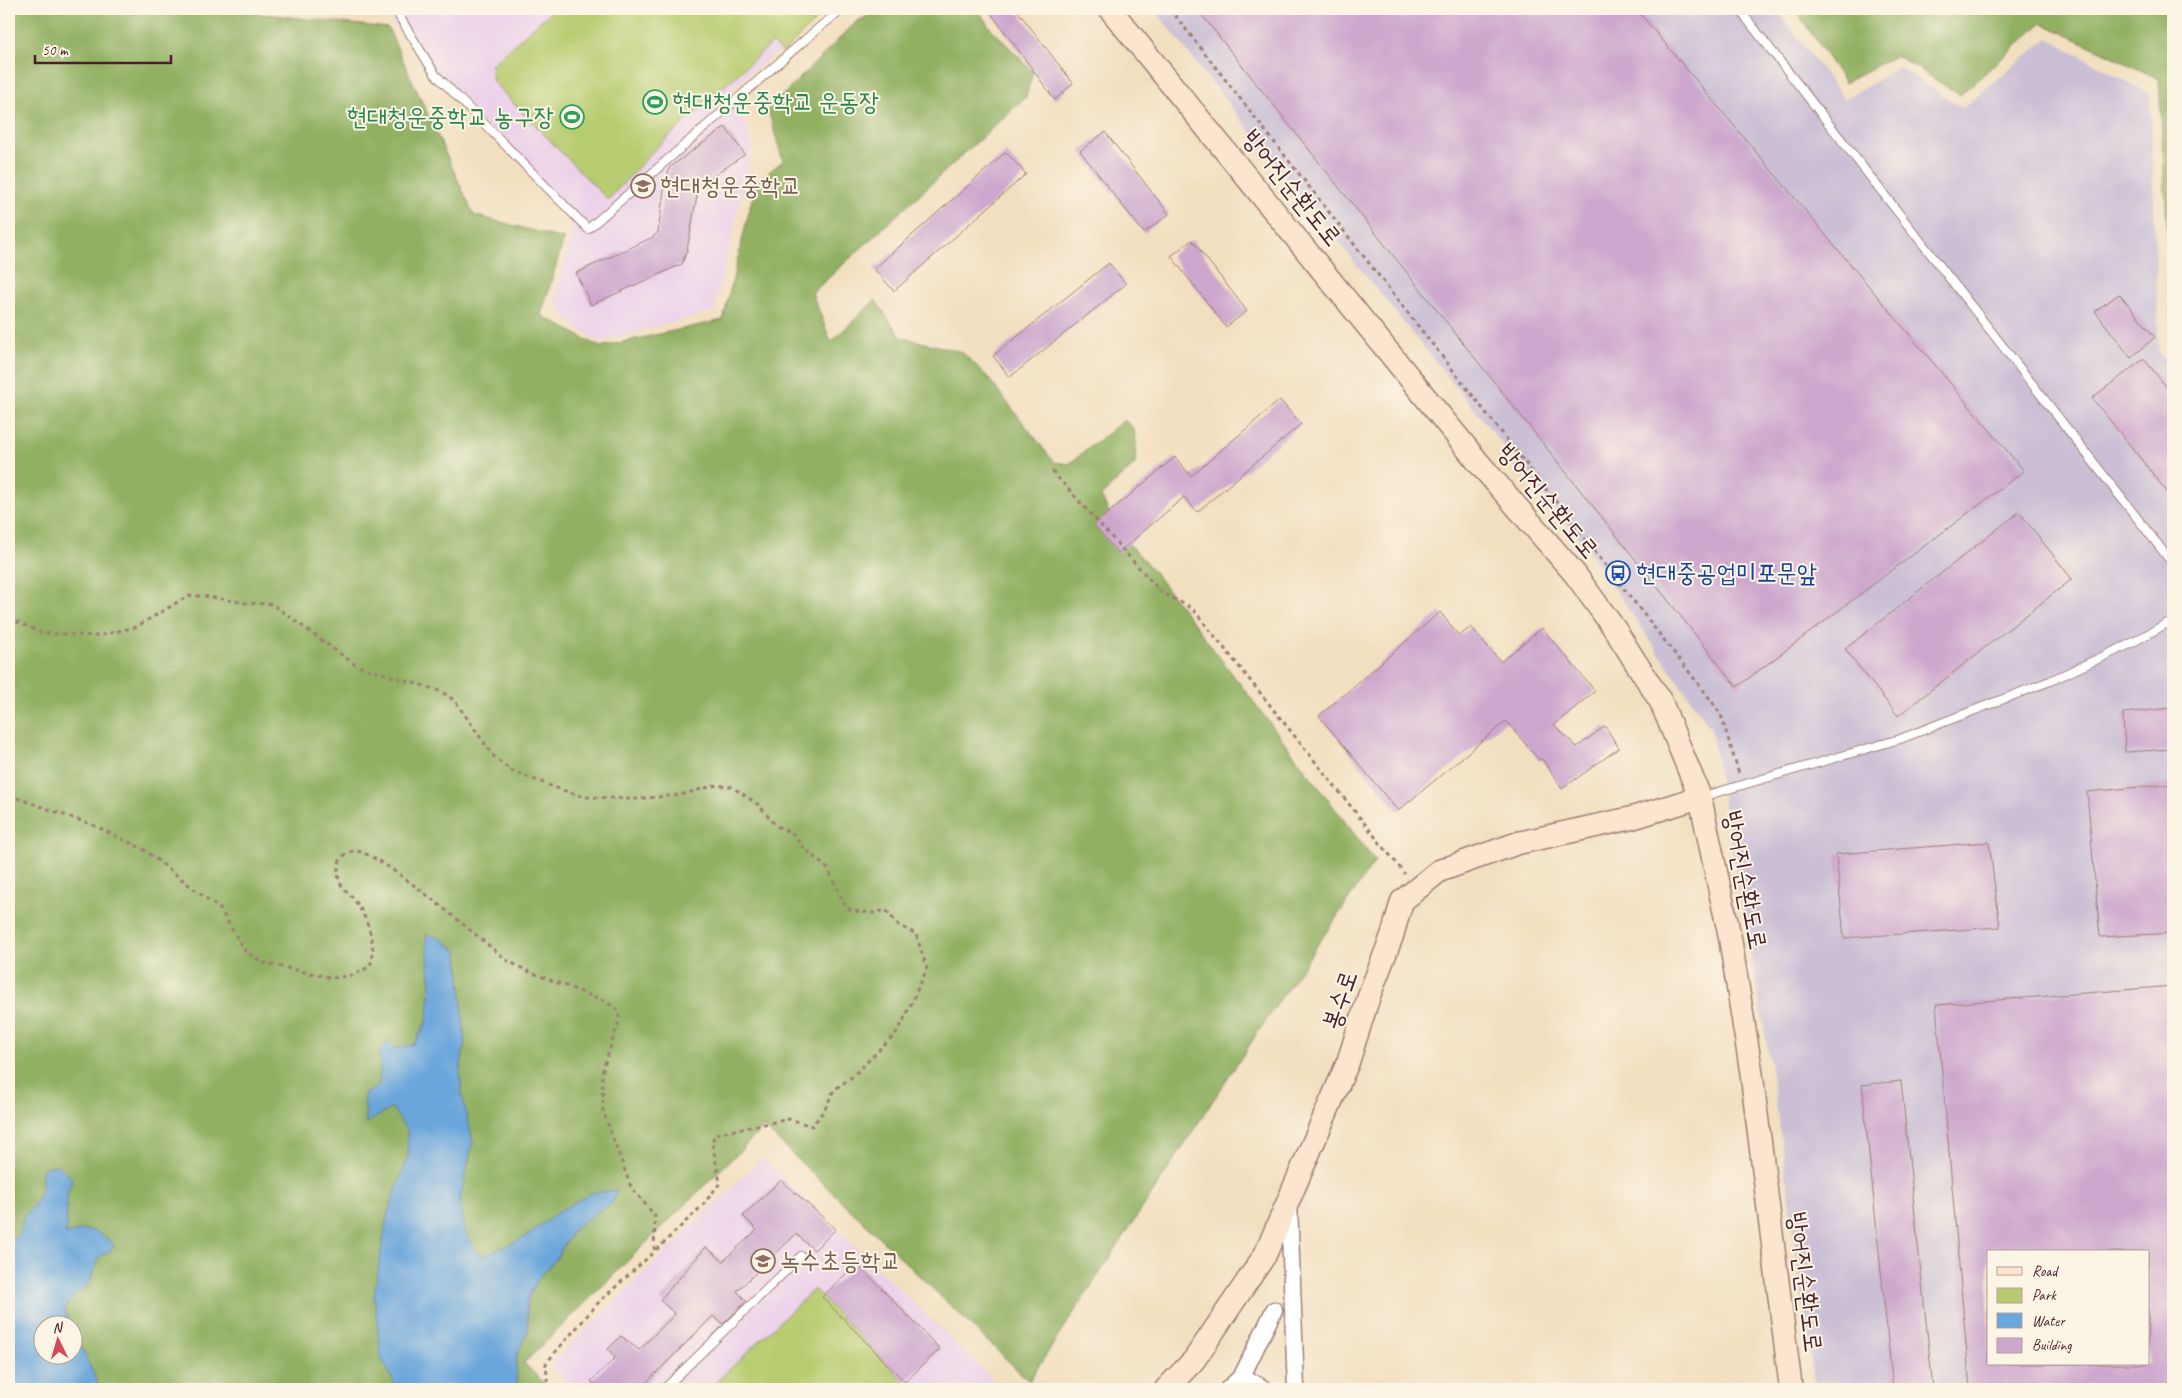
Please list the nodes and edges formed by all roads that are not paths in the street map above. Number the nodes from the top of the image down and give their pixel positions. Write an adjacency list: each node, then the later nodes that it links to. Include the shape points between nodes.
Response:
1 (399, 9): 2 (lane, via 399,16 435,74 588,229)
2 (844, 9)
3 (1110, 9): 7 (main road, 방어진순환도로, via 1478,462 1575,574 1661,702)
4 (1739, 9): 5 (lane)
5 (2173, 564)
6 (2173, 620): 7 (lane, via 2128,645 2050,680 1900,739)
7 (1700, 797): 8 (main road, 봉수로, via 1632,818 1518,843 1439,871 1402,901 1348,1062); 17 (main road, 방어진순환도로, via 1730,938 1751,1070)
8 (1289, 1201): 13 (main road, 봉수로, via 1265,1255 1194,1360); 16 (street)
9 (801, 1256): 12 (lane)
10 (1274, 1310): 11 (street)
11 (1242, 1376): 14 (street); 15 (street)
12 (664, 1389)
13 (1166, 1389)
14 (1228, 1389)
15 (1264, 1389)
16 (1296, 1389)
17 (1791, 1389)

